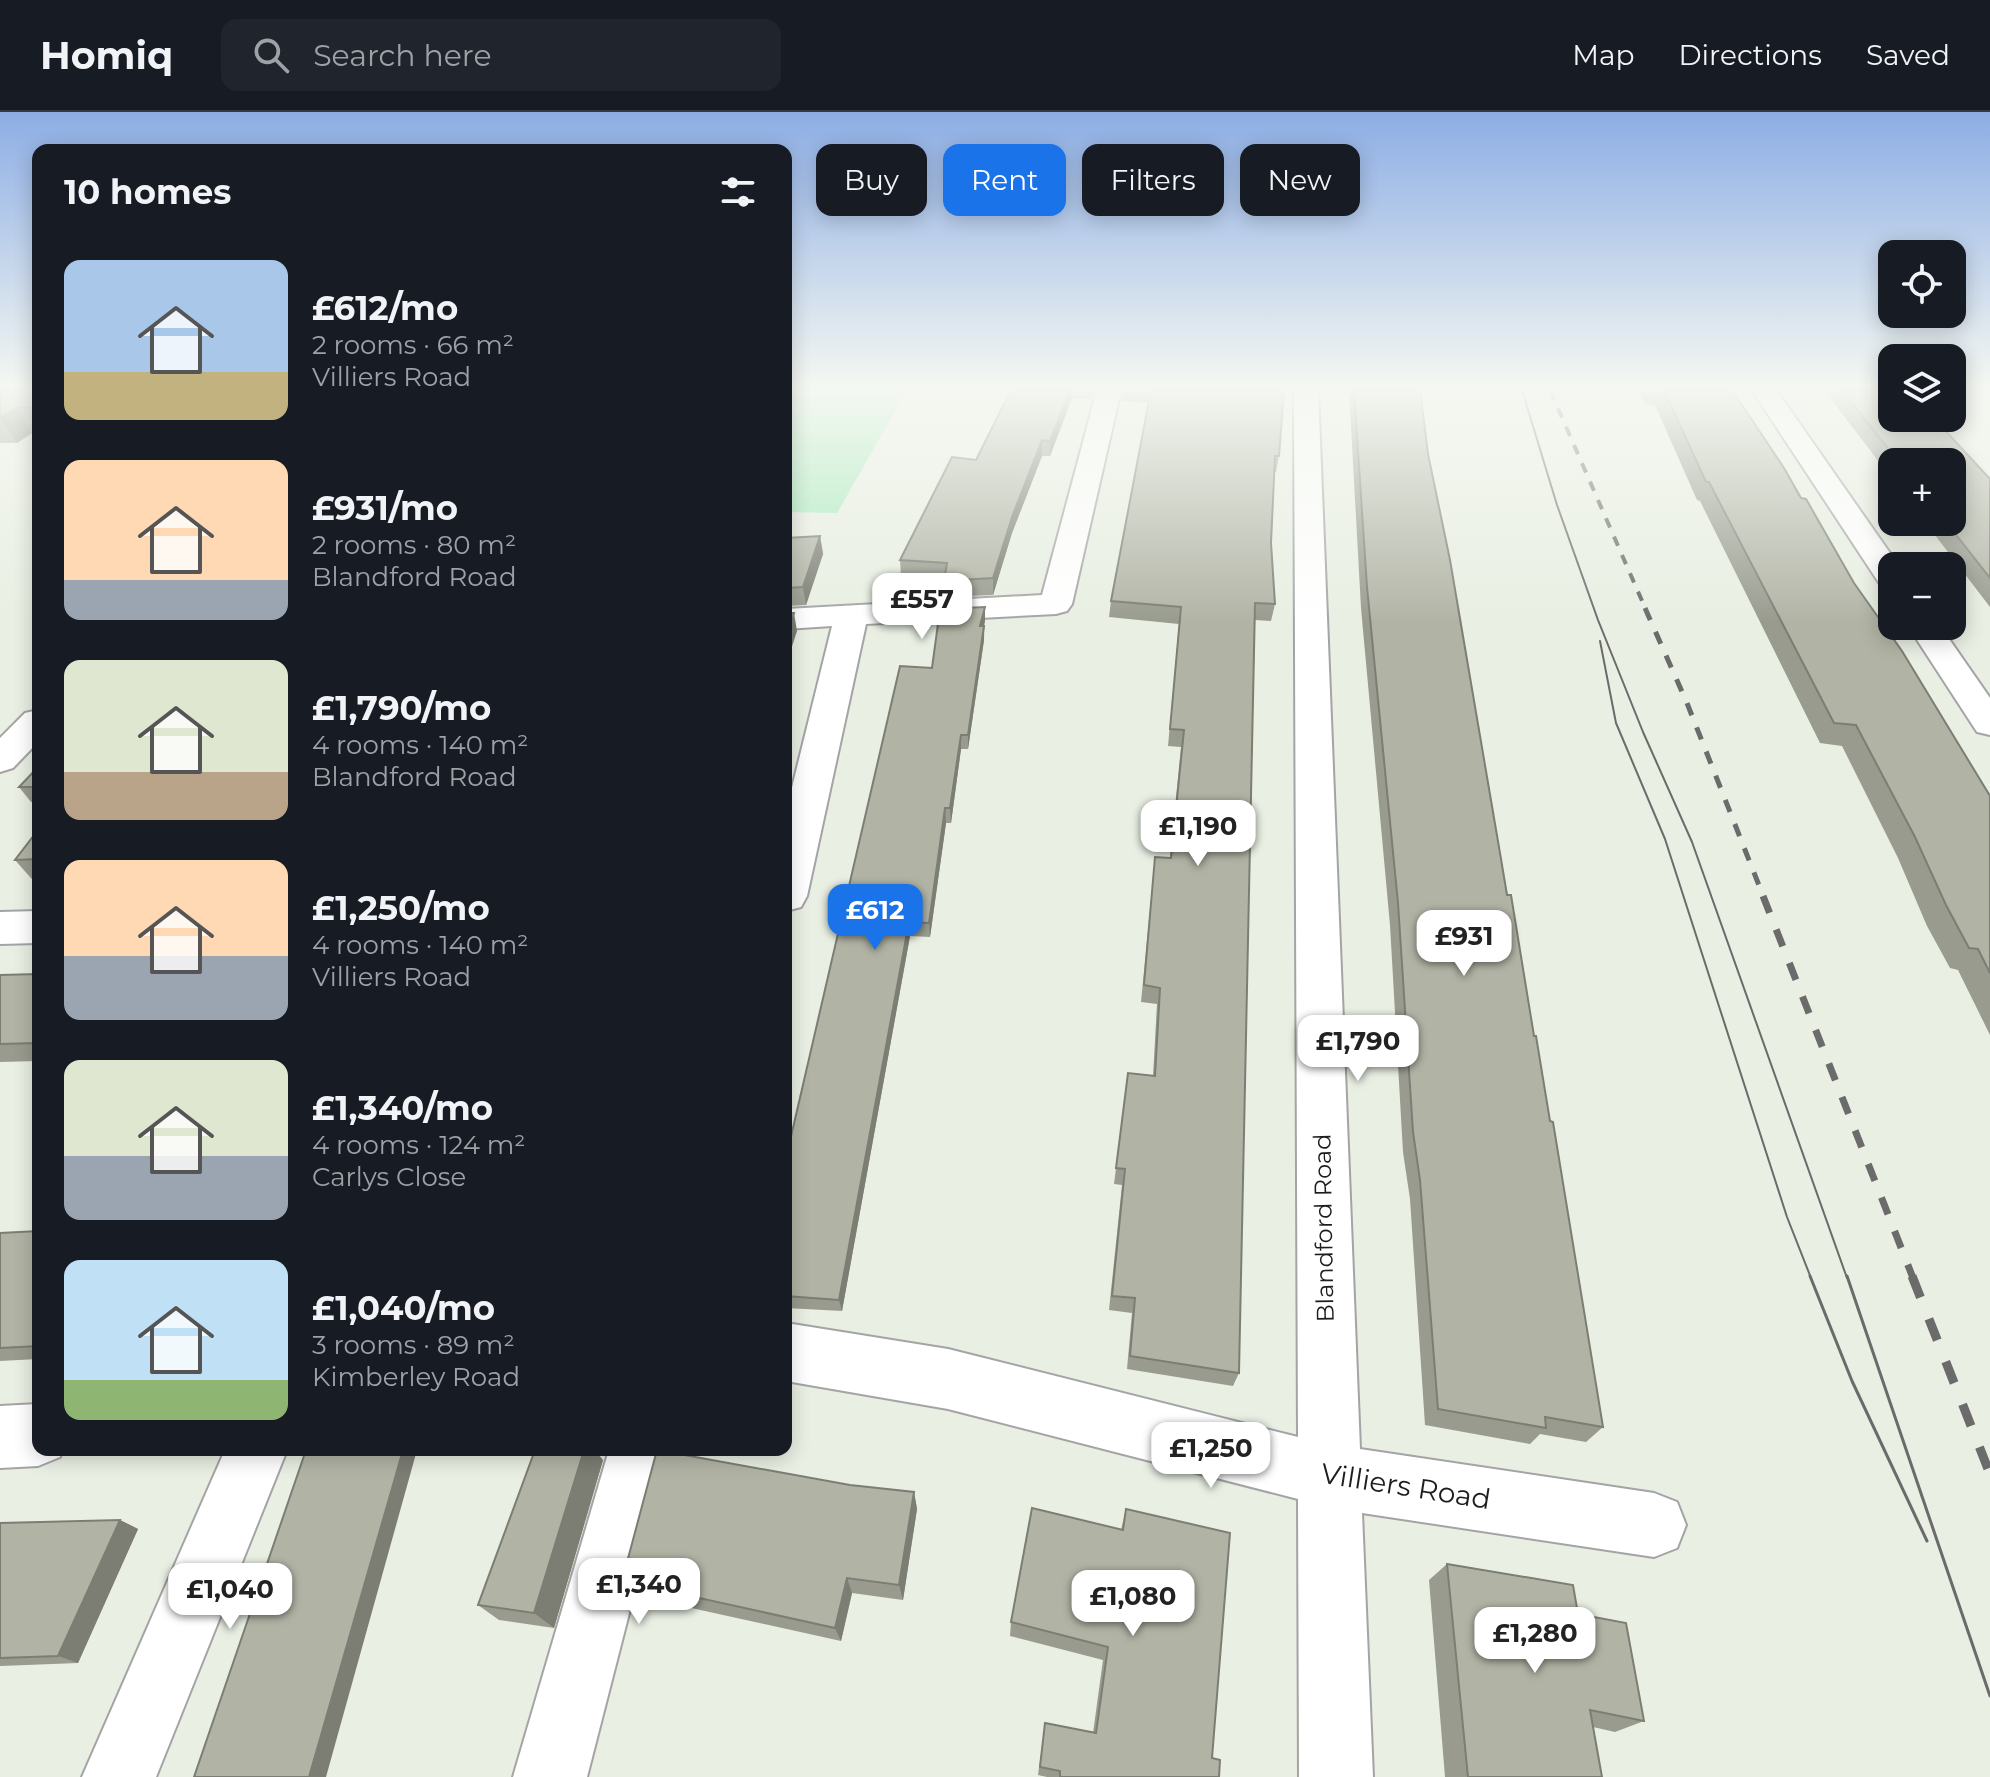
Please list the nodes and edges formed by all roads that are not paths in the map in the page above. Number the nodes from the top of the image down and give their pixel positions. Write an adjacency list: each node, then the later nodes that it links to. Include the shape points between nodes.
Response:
1 (1090, 468): 5 (street, via 1056,604)
2 (1308, 468): 19 (street, Blandford Road)
3 (1817, 468): 4 (street)
4 (1878, 558)
5 (851, 617): 6 (street); 11 (street)
6 (792, 619)
7 (1933, 640): 8 (street)
8 (1990, 724)
9 (32, 727): 10 (street)
10 (0, 760)
11 (792, 870)
12 (32, 927): 13 (street)
13 (0, 928)
14 (792, 1353): 19 (street, Villiers Road, via 948,1379)
15 (32, 1435): 16 (street)
16 (0, 1437)
17 (253, 1456): 21 (street)
18 (638, 1456): 22 (street)
19 (1329, 1476): 20 (street, Villiers Road); 23 (street, Blandford Road)
20 (1654, 1525)
21 (119, 1777)
22 (550, 1777)
23 (1336, 1777)

